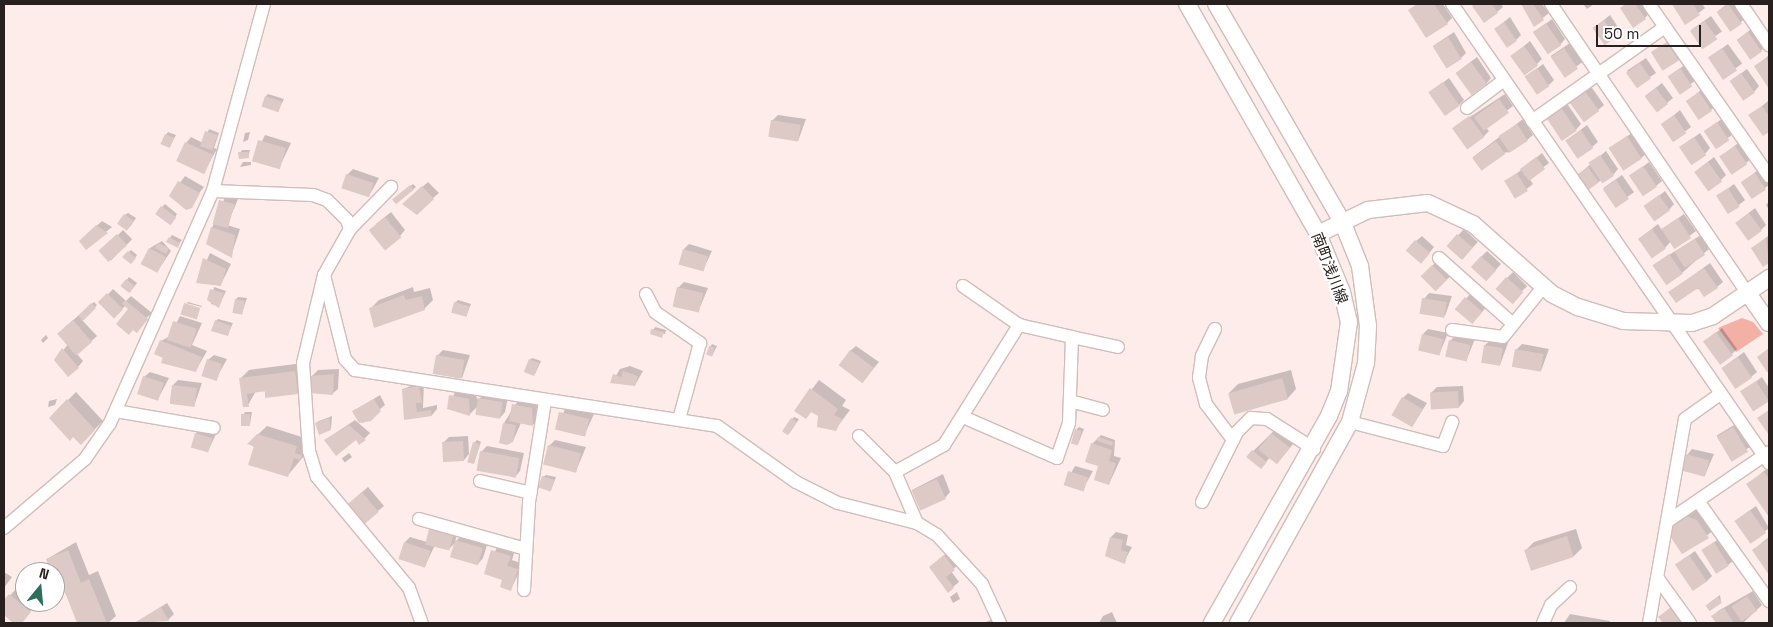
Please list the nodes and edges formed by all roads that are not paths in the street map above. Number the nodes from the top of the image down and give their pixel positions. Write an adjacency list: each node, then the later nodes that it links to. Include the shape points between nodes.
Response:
1 (264, 4): 16 (street)
2 (1187, 4): 19 (street, 南町浅川線)
3 (1216, 4): 17 (street, 南町浅川線)
4 (1452, 4): 11 (street)
5 (1551, 4): 10 (street)
6 (1649, 4): 8 (street)
7 (1740, 4): 9 (street)
8 (1665, 27): 10 (street); 14 (street)
9 (1769, 45)
10 (1599, 74): 13 (street); 25 (street)
11 (1504, 80): 12 (street); 13 (street)
12 (1467, 108)
13 (1532, 121): 27 (street)
14 (1769, 176)
15 (392, 187): 18 (street)
16 (213, 191): 18 (street, via 313,195 337,209); 39 (street)
17 (1342, 220): 19 (street); 24 (street, via 1368,210 1428,202 1473,224); 42 (street, 南町浅川線, via 1360,266 1368,326 1366,363)
18 (350, 228): 21 (street)
19 (1318, 234): 47 (street, 南町浅川線, via 1342,292 1348,322 1339,391)
20 (1439, 258): 29 (street)
21 (324, 275): 36 (street, via 345,359 355,370); 63 (street, via 303,363 309,451 317,477 409,588)
22 (1769, 278): 25 (street)
23 (963, 286): 30 (street)
24 (1544, 286): 27 (street, via 1578,308 1623,321); 29 (street)
25 (1747, 292): 27 (street, via 1713,316); 28 (street)
26 (646, 294): 41 (street, via 655,312 700,343)
27 (1671, 323): 35 (street)
28 (1769, 323)
29 (1513, 324): 32 (street, via 1502,337)
30 (1019, 325): 33 (street); 40 (street)
31 (1215, 329): 46 (street, via 1202,356 1198,378 1206,404)
32 (1452, 330)
33 (1072, 336): 34 (street); 37 (street)
34 (1118, 347)
35 (1720, 394): 48 (street); 55 (street, via 1685,418)
36 (545, 400): 41 (street); 51 (street)
37 (1070, 401): 38 (street); 40 (street, via 1069,423 1057,458)
38 (1103, 410)
39 (116, 412): 44 (street); 57 (street, via 85,459)
40 (963, 417): 49 (street, via 936,452)
41 (679, 419): 56 (street, via 732,433 796,482 838,503)
42 (1350, 422): 43 (street, via 1443,446); 66 (street, 南町浅川線)
43 (1452, 422)
44 (214, 428)
45 (859, 436): 49 (street)
46 (1233, 440): 47 (street, via 1241,427 1258,417 1280,425); 53 (street)
47 (1314, 449): 65 (street, 南町浅川線)
48 (1768, 457): 52 (street)
49 (895, 472): 56 (street)
50 (480, 481): 51 (street)
51 (531, 493): 58 (street)
52 (1698, 500): 55 (street); 62 (street)
53 (1202, 502)
54 (419, 518): 58 (street)
55 (1668, 521): 59 (street)
56 (917, 523): 64 (street, via 937,535 982,584)
57 (4, 528)
58 (526, 549): 61 (street)
59 (1659, 580): 68 (street); 69 (street)
60 (1570, 587): 67 (street, via 1551,605)
61 (524, 590)
62 (1769, 601)
63 (422, 623)
64 (1000, 623)
65 (1212, 623)
66 (1238, 623)
67 (1543, 623)
68 (1649, 623)
69 (1690, 623)

